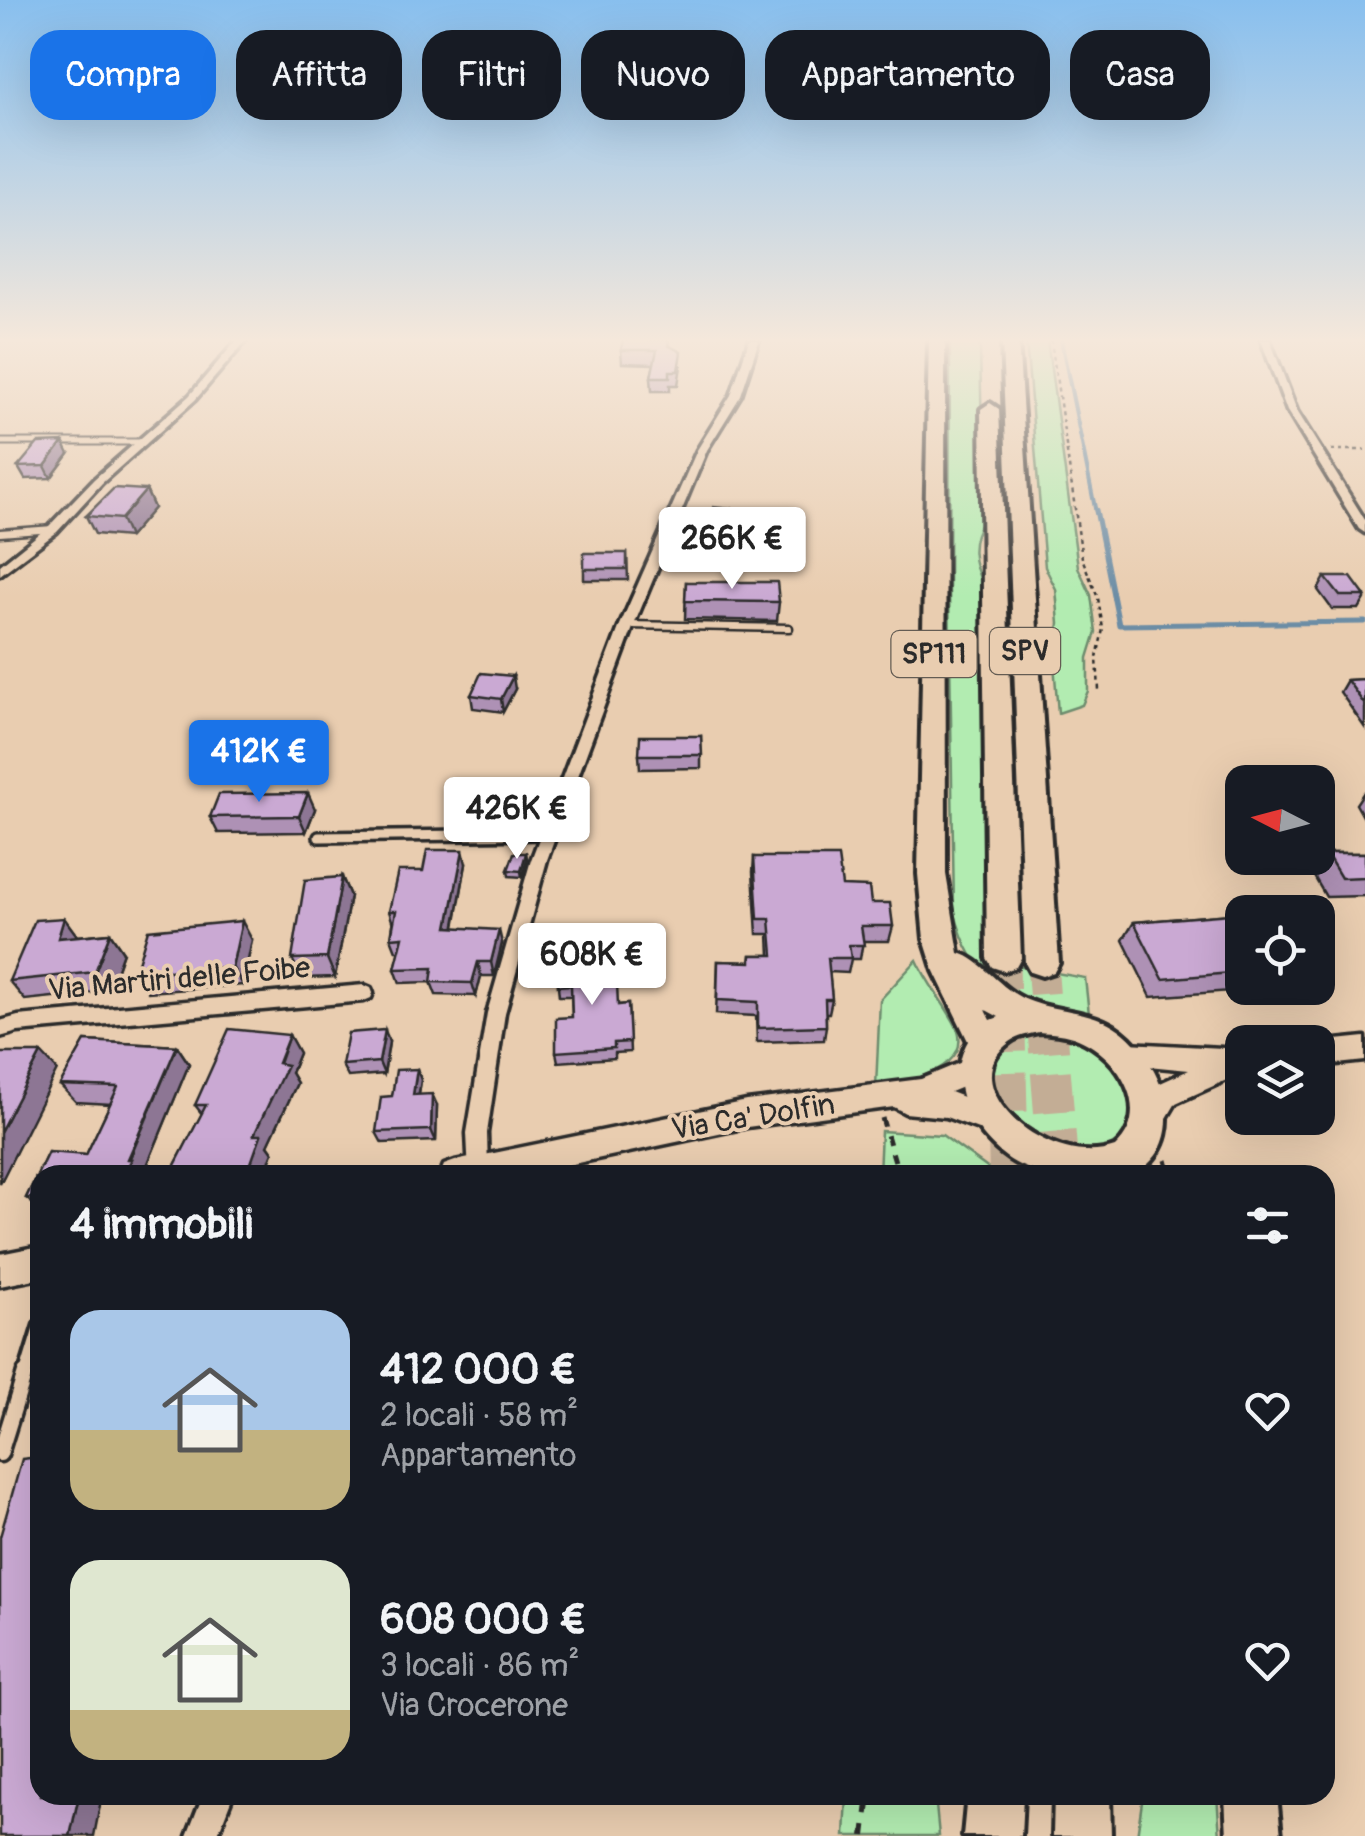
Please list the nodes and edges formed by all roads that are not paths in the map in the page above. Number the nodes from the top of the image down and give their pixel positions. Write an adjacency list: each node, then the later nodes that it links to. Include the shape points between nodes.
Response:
1 (162, 426): 8 (street)
2 (717, 426): 14 (street)
3 (936, 426): 18 (main road, SP111, via 932,874)
4 (990, 426): 19 (highway, SPV)
5 (1014, 426): 20 (highway, SPV)
6 (1301, 426): 9 (street)
7 (0, 442): 8 (lane)
8 (144, 442): 10 (street)
9 (1359, 509): 11 (street)
10 (52, 529): 12 (lane); 13 (street)
11 (1365, 529)
12 (0, 533)
13 (0, 571)
14 (627, 625): 15 (lane); 16 (street)
15 (789, 628)
16 (549, 834): 17 (lane); 33 (street, via 496,1013)
17 (320, 837)
18 (940, 939): 22 (main road, via 980,991); 26 (main road, SP111)
19 (1004, 958)
20 (1042, 963)
21 (364, 993): 23 (street, Via Martiri delle Foibe)
22 (1039, 1018): 26 (main road, via 1000,1029); 27 (main road, via 1086,1027)
23 (0, 1029)
24 (1365, 1049): 25 (street)
25 (1335, 1052)
26 (980, 1055): 30 (street, Via Ca' Dolfin); 31 (main road, SP111, via 976,1094)
27 (1127, 1055): 28 (street); 32 (main road, via 1150,1097)
28 (1225, 1060)
29 (1225, 1068): 32 (street, via 1166,1094)
30 (881, 1113): 31 (street, Via Ca' Dolfin, via 947,1104); 34 (street, Via Ca' Dolfin, via 747,1114)
31 (988, 1120): 35 (main road, via 1008,1141)
32 (1153, 1144): 36 (main road)
33 (468, 1165)
34 (504, 1165)
35 (1052, 1165)
36 (1113, 1165)
37 (30, 1264): 38 (street)
38 (0, 1270)
39 (30, 1358): 40 (lane)
40 (0, 1454)
41 (214, 1805): 45 (street)
42 (994, 1805): 46 (highway)
43 (1082, 1805): 47 (highway)
44 (1252, 1805): 48 (main road)
45 (202, 1836)
46 (992, 1836)
47 (1082, 1836)
48 (1254, 1836)

